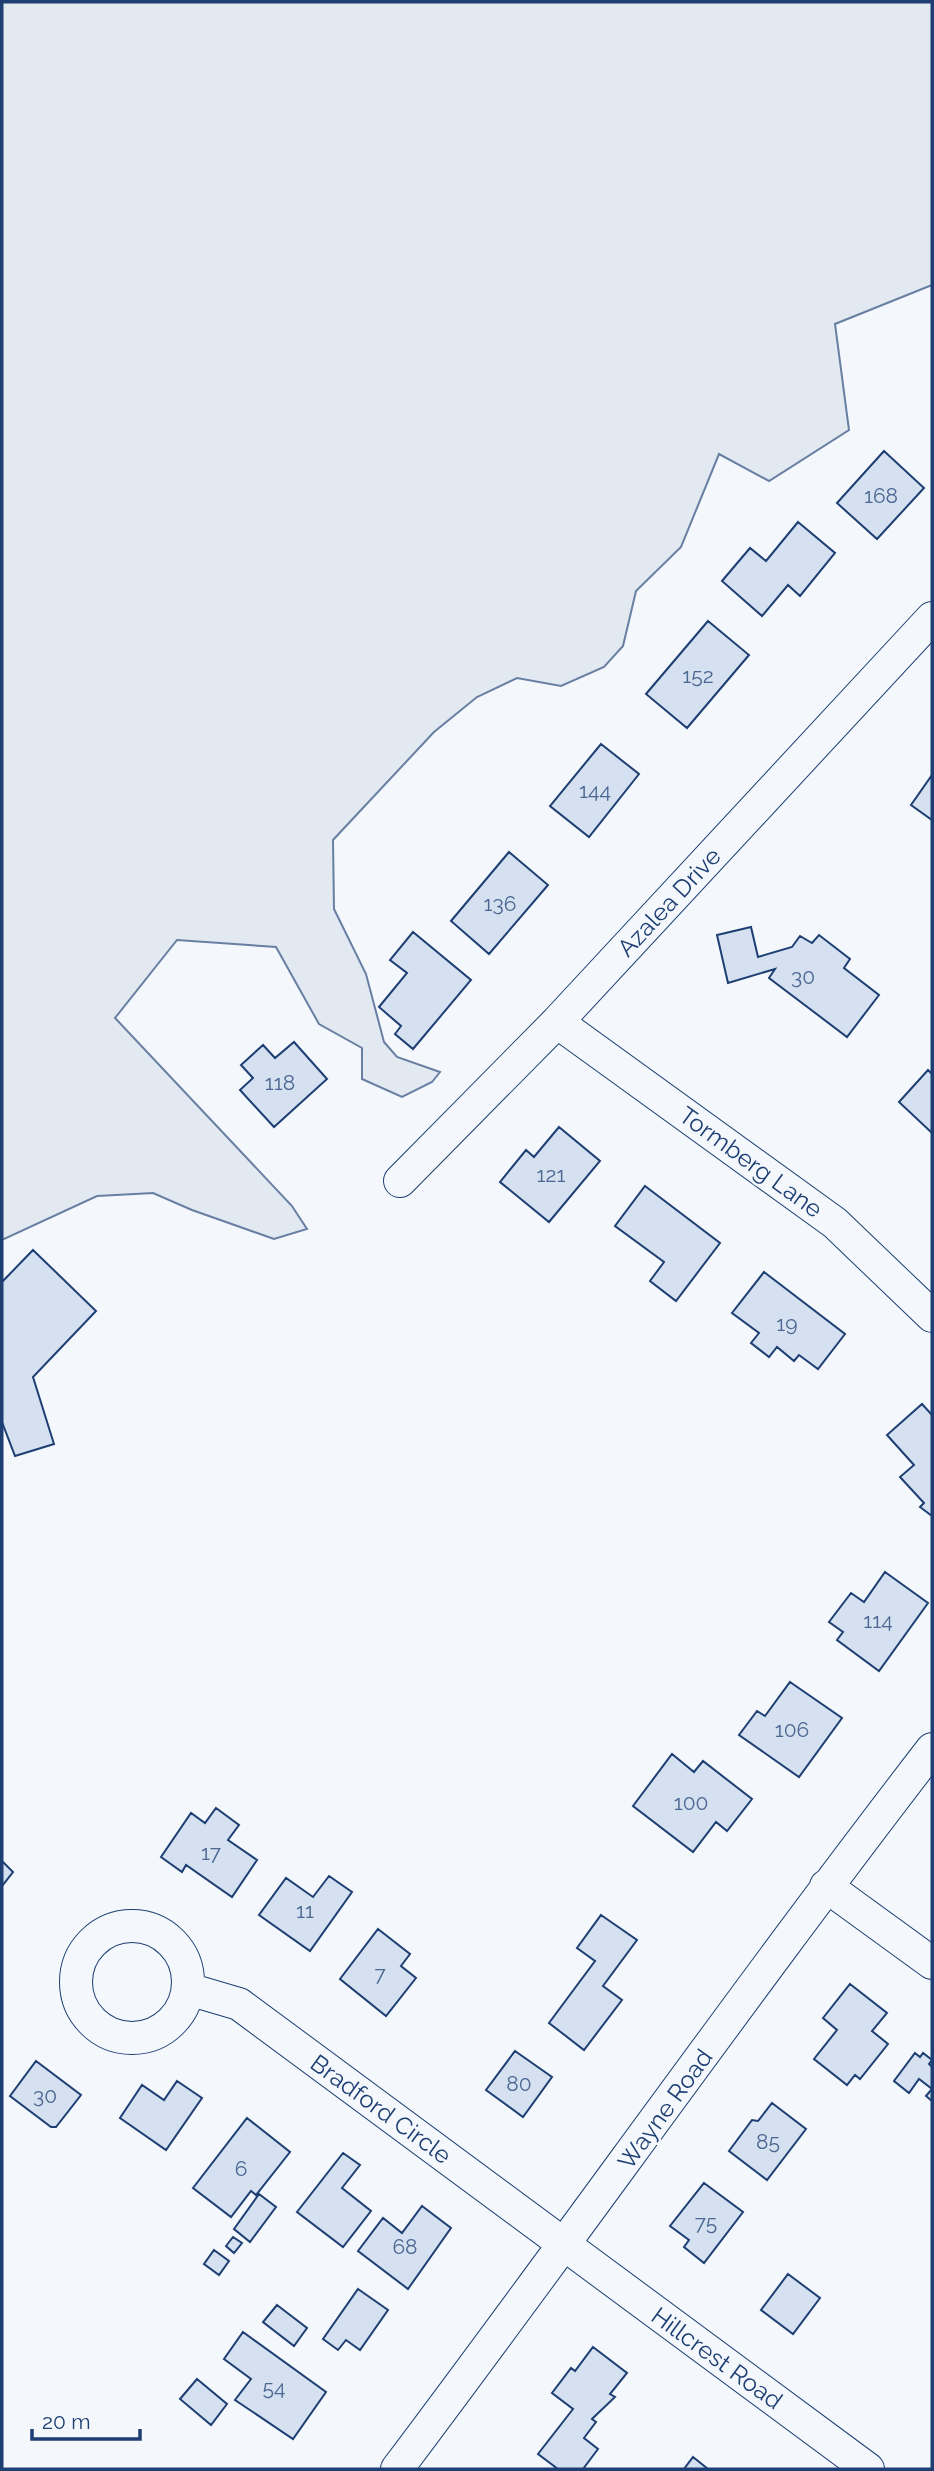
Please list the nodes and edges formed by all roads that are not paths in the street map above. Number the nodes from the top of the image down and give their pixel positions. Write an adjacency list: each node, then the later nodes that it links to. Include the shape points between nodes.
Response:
1 (932, 618): 2 (street, Azalea Drive)
2 (557, 1022): 3 (street, Azalea Drive); 4 (street, Tormberg Lane, via 835,1223)
3 (400, 1181)
4 (932, 1316)
5 (932, 1749): 6 (street, Wayne Road)
6 (826, 1886): 7 (street); 9 (street, Wayne Road)
7 (932, 1963)
8 (188, 1989): 9 (street, Bradford Circle, via 239,2004)
9 (566, 2246): 10 (street, Wayne Road); 11 (street, Hillcrest Road)
10 (397, 2469)
11 (867, 2469)

